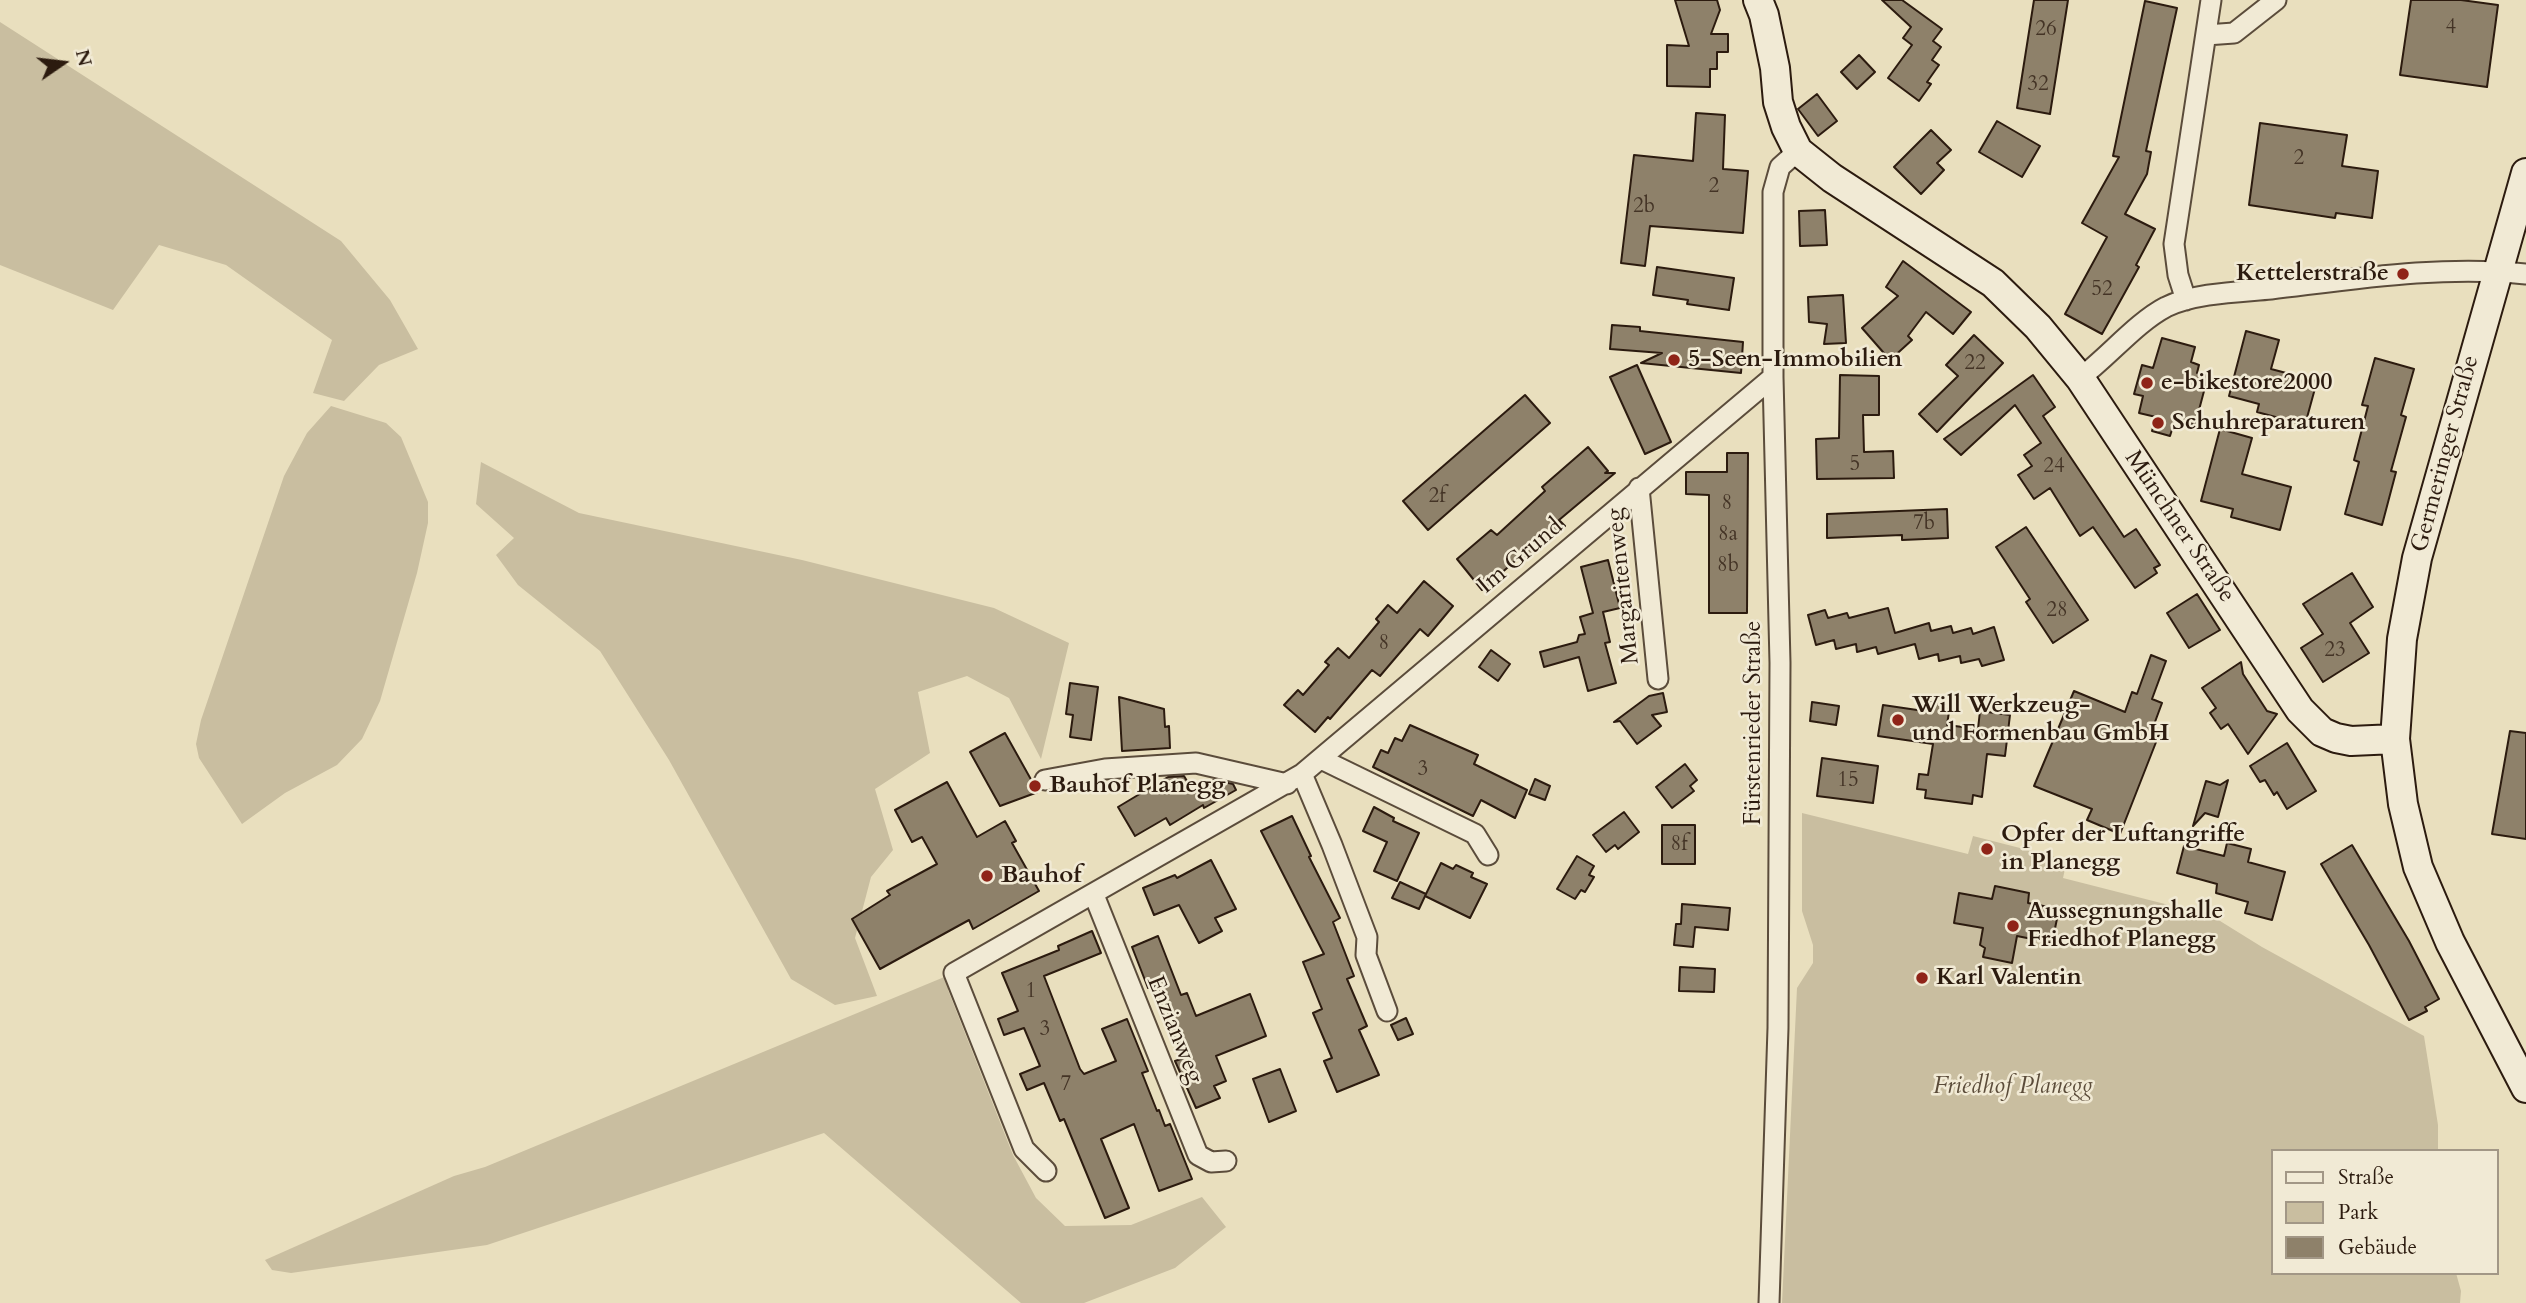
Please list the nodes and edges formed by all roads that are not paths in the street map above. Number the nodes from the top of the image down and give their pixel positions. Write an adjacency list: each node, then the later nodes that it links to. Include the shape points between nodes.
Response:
1 (1758, 0): 5 (main road, Münchner Straße, via 1775,68 1778,102)
2 (2211, 0): 4 (street)
3 (2276, 0): 4 (street, via 2234,33)
4 (2206, 35): 10 (street, via 2174,244)
5 (1798, 151): 11 (street, Fürstenrieder Straße, via 1780,167 1773,192); 12 (main road, Münchner Straße, via 1993,283)
6 (2526, 173): 7 (main road, Germeringer Straße)
7 (2520, 222): 8 (main road, Germeringer Straße)
8 (2497, 271): 9 (street); 10 (street, via 2403,274); 15 (main road, Germeringer Straße, via 2417,558 2402,639)
9 (2526, 274)
10 (2186, 300): 12 (street, via 2148,319)
11 (1773, 377): 13 (street, Im Grund); 25 (street, Fürstenrieder Straße, via 1780,663 1778,1028)
12 (2080, 378): 15 (main road, Münchner Straße, via 2300,710 2322,733 2336,738)
13 (1639, 488): 14 (street, Margaritenweg); 16 (street, Im Grund)
14 (1658, 679)
15 (2395, 740): 22 (main road, via 2403,804 2423,880 2449,942)
16 (1321, 759): 17 (street, Im Grund); 19 (street, via 1475,834)
17 (1295, 779): 18 (street, via 1196,763 1105,769); 20 (street, Im Grund); 21 (street, via 1332,845 1367,937 1366,955)
18 (1045, 780)
19 (1488, 855)
20 (1094, 895): 23 (street, Enzianweg, via 1198,1155 1211,1162); 24 (street, Im Grund, via 954,973 1024,1149)
21 (1387, 1011)
22 (2526, 1088)
23 (1226, 1161)
24 (1046, 1171)
25 (1769, 1303)

